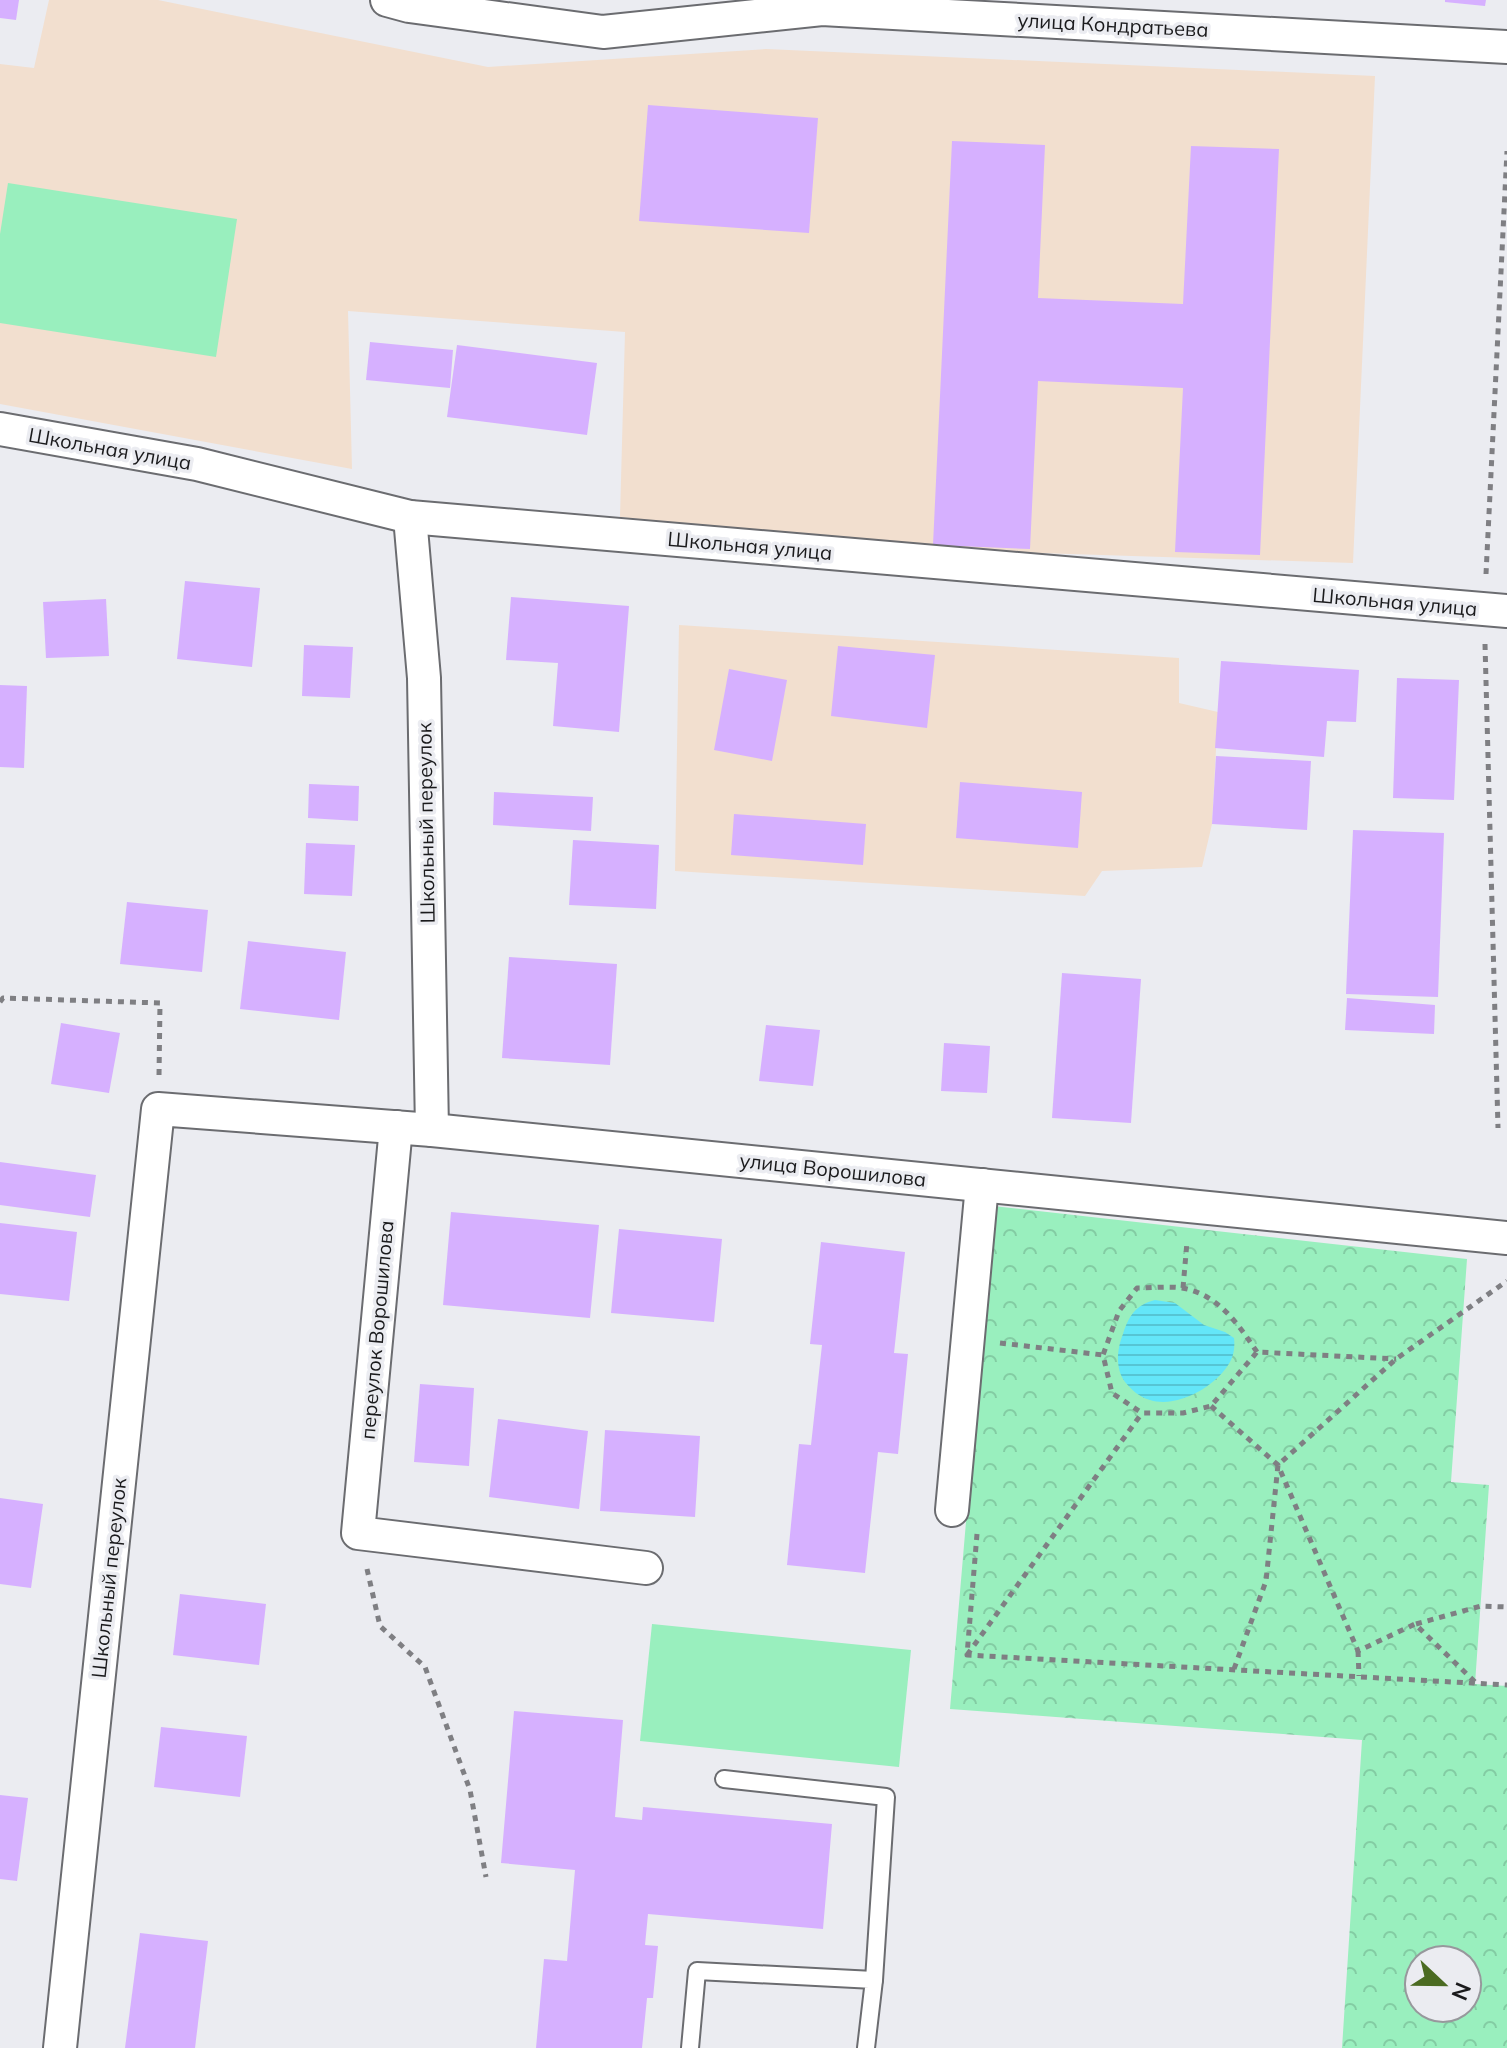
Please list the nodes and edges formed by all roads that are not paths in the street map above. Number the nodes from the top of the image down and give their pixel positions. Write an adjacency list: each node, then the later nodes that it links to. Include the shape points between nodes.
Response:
1 (387, 0): 2 (street, улица Кондратьева, via 603,32 822,9)
2 (1507, 47)
3 (0, 429): 4 (street, Школьная улица, via 197,464)
4 (410, 517): 5 (street, Школьная улица); 8 (street, Школьный переулок, via 424,678)
5 (1507, 611)
6 (158, 1109): 7 (street, улица Ворошилова); 15 (street, Школьный переулок)
7 (396, 1127): 8 (street, улица Ворошилова); 12 (street, переулок Ворошилова, via 358,1533)
8 (432, 1130): 9 (street, улица Ворошилова)
9 (982, 1185): 10 (street, улица Ворошилова); 11 (street)
10 (1507, 1238)
11 (965, 1519)
12 (646, 1568)
13 (724, 1779): 14 (lane, via 886,1797)
14 (874, 1980): 16 (lane, via 697,1971); 17 (lane)
15 (60, 2048)
16 (690, 2048)
17 (866, 2048)

